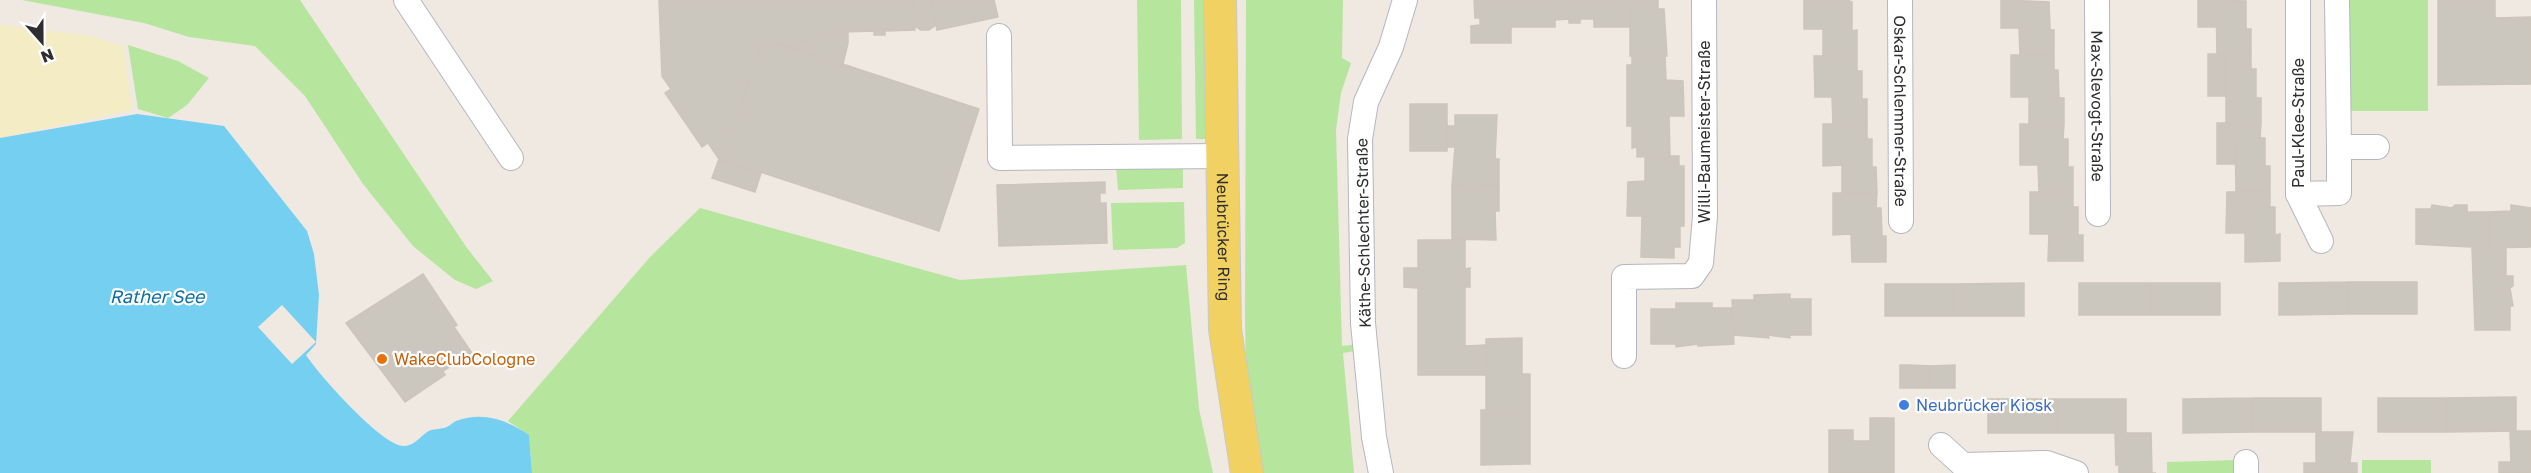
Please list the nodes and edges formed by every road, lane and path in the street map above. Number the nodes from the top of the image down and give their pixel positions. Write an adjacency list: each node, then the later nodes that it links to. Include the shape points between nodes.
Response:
1 (406, 0): 13 (street)
2 (1220, 0): 12 (main road, Neubrücker Ring)
3 (1404, 0): 21 (street, Käthe-Schlechter-Straße, via 1391,47 1366,102 1360,139 1363,323)
4 (1704, 0): 18 (street, Willi-Baumeister-Straße, via 1705,216 1701,263 1692,276 1624,277)
5 (1900, 0): 16 (street, Oskar-Schlemmer-Straße)
6 (2097, 0): 15 (street, Max-Slevogt-Straße)
7 (2298, 0): 14 (street, Paul-Klee-Straße)
8 (2337, 0): 10 (street)
9 (999, 36): 12 (street, via 1000,158)
10 (2339, 147): 11 (street); 14 (street, via 2339,193)
11 (2377, 147)
12 (1223, 156): 20 (main road, Neubrücker Ring, via 1225,329)
13 (511, 159)
14 (2298, 194): 17 (street, Paul-Klee-Straße)
15 (2098, 214)
16 (1901, 221)
17 (2321, 241)
18 (1624, 356)
19 (1941, 445): 22 (street, via 1963,465 2047,463)
20 (1247, 473)
21 (1381, 473)
22 (2076, 473)

